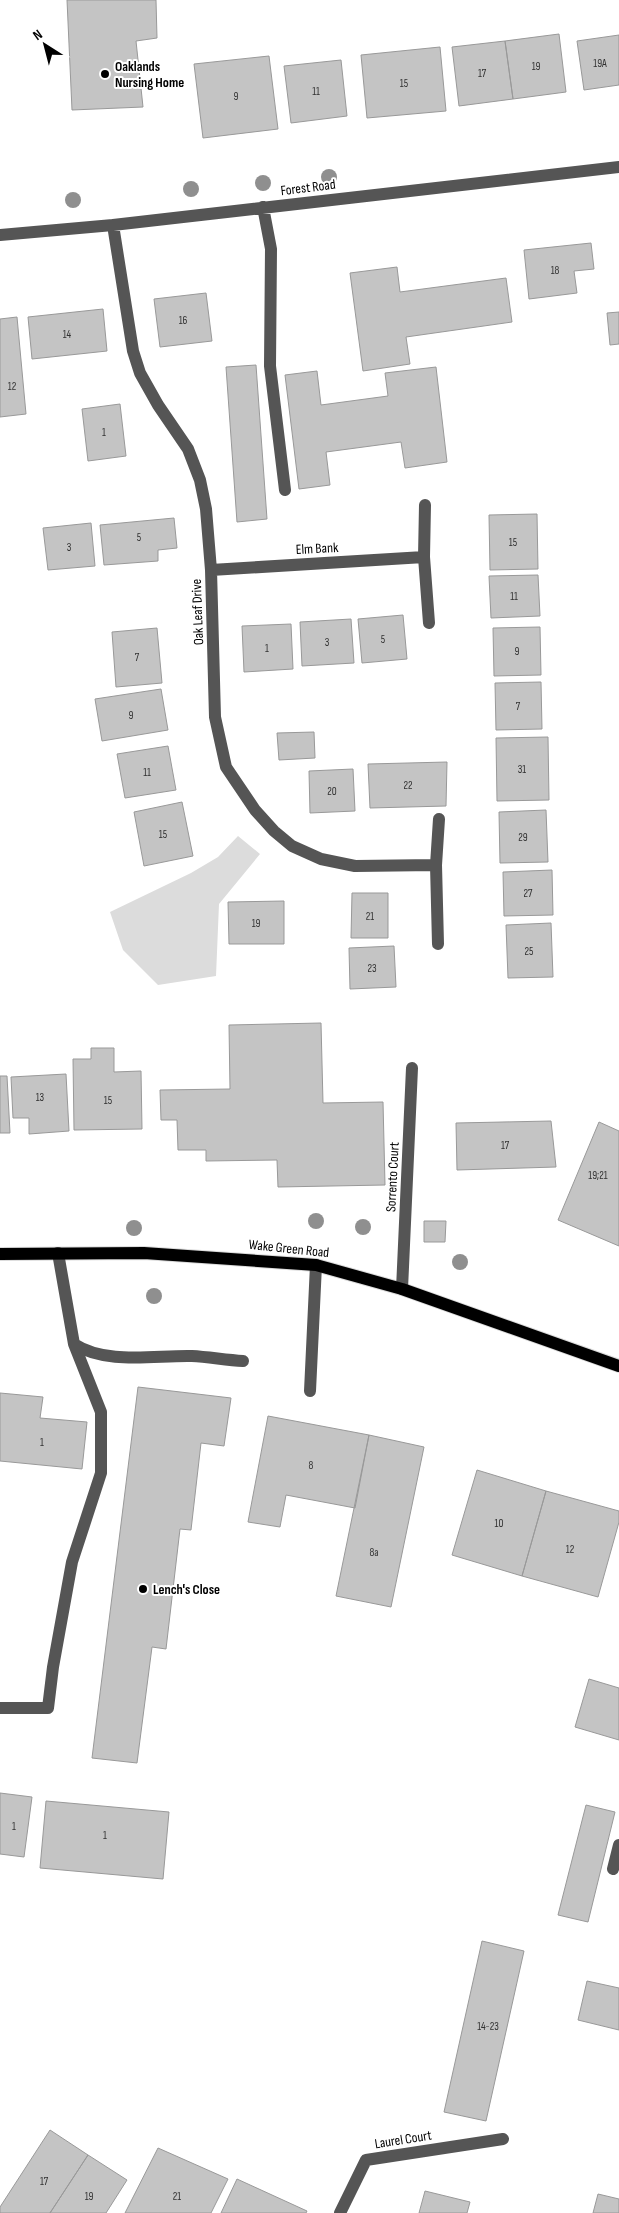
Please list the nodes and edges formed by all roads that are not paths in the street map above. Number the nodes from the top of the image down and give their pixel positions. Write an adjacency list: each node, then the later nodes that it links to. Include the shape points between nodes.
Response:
1 (619, 167): 2 (street, Forest Road)
2 (263, 208): 3 (street, Forest Road); 5 (street, via 271,249 270,366)
3 (112, 224): 4 (street, Forest Road); 8 (street, Oak Leaf Drive, via 133,351 140,373 188,449 200,480)
4 (0, 235)
5 (285, 490)
6 (424, 505): 7 (street)
7 (424, 557): 8 (street, Elm Bank); 9 (street)
8 (211, 570): 11 (street, Oak Leaf Drive, via 215,717 226,767 255,810 292,846 321,859 356,866)
9 (429, 622)
10 (439, 819): 11 (street)
11 (436, 865): 12 (street)
12 (438, 944)
13 (412, 1068): 17 (street, Sorrento Court)
14 (58, 1253): 15 (main road, Wake Green Road); 16 (main road, Wake Green Road, via 144,1253); 18 (street)
15 (0, 1254)
16 (316, 1264): 17 (main road, Wake Green Road); 21 (street)
17 (402, 1289): 20 (main road, Wake Green Road)
18 (74, 1344): 19 (street, via 86,1352 102,1356 193,1356); 22 (street, via 101,1412 101,1473 72,1562 48,1708)
19 (243, 1362)
20 (619, 1366)
21 (310, 1391)
22 (0, 1708)
23 (619, 1845): 24 (street)
24 (613, 1869)
25 (503, 2139): 26 (street, Laurel Court, via 366,2160)
26 (340, 2213)

